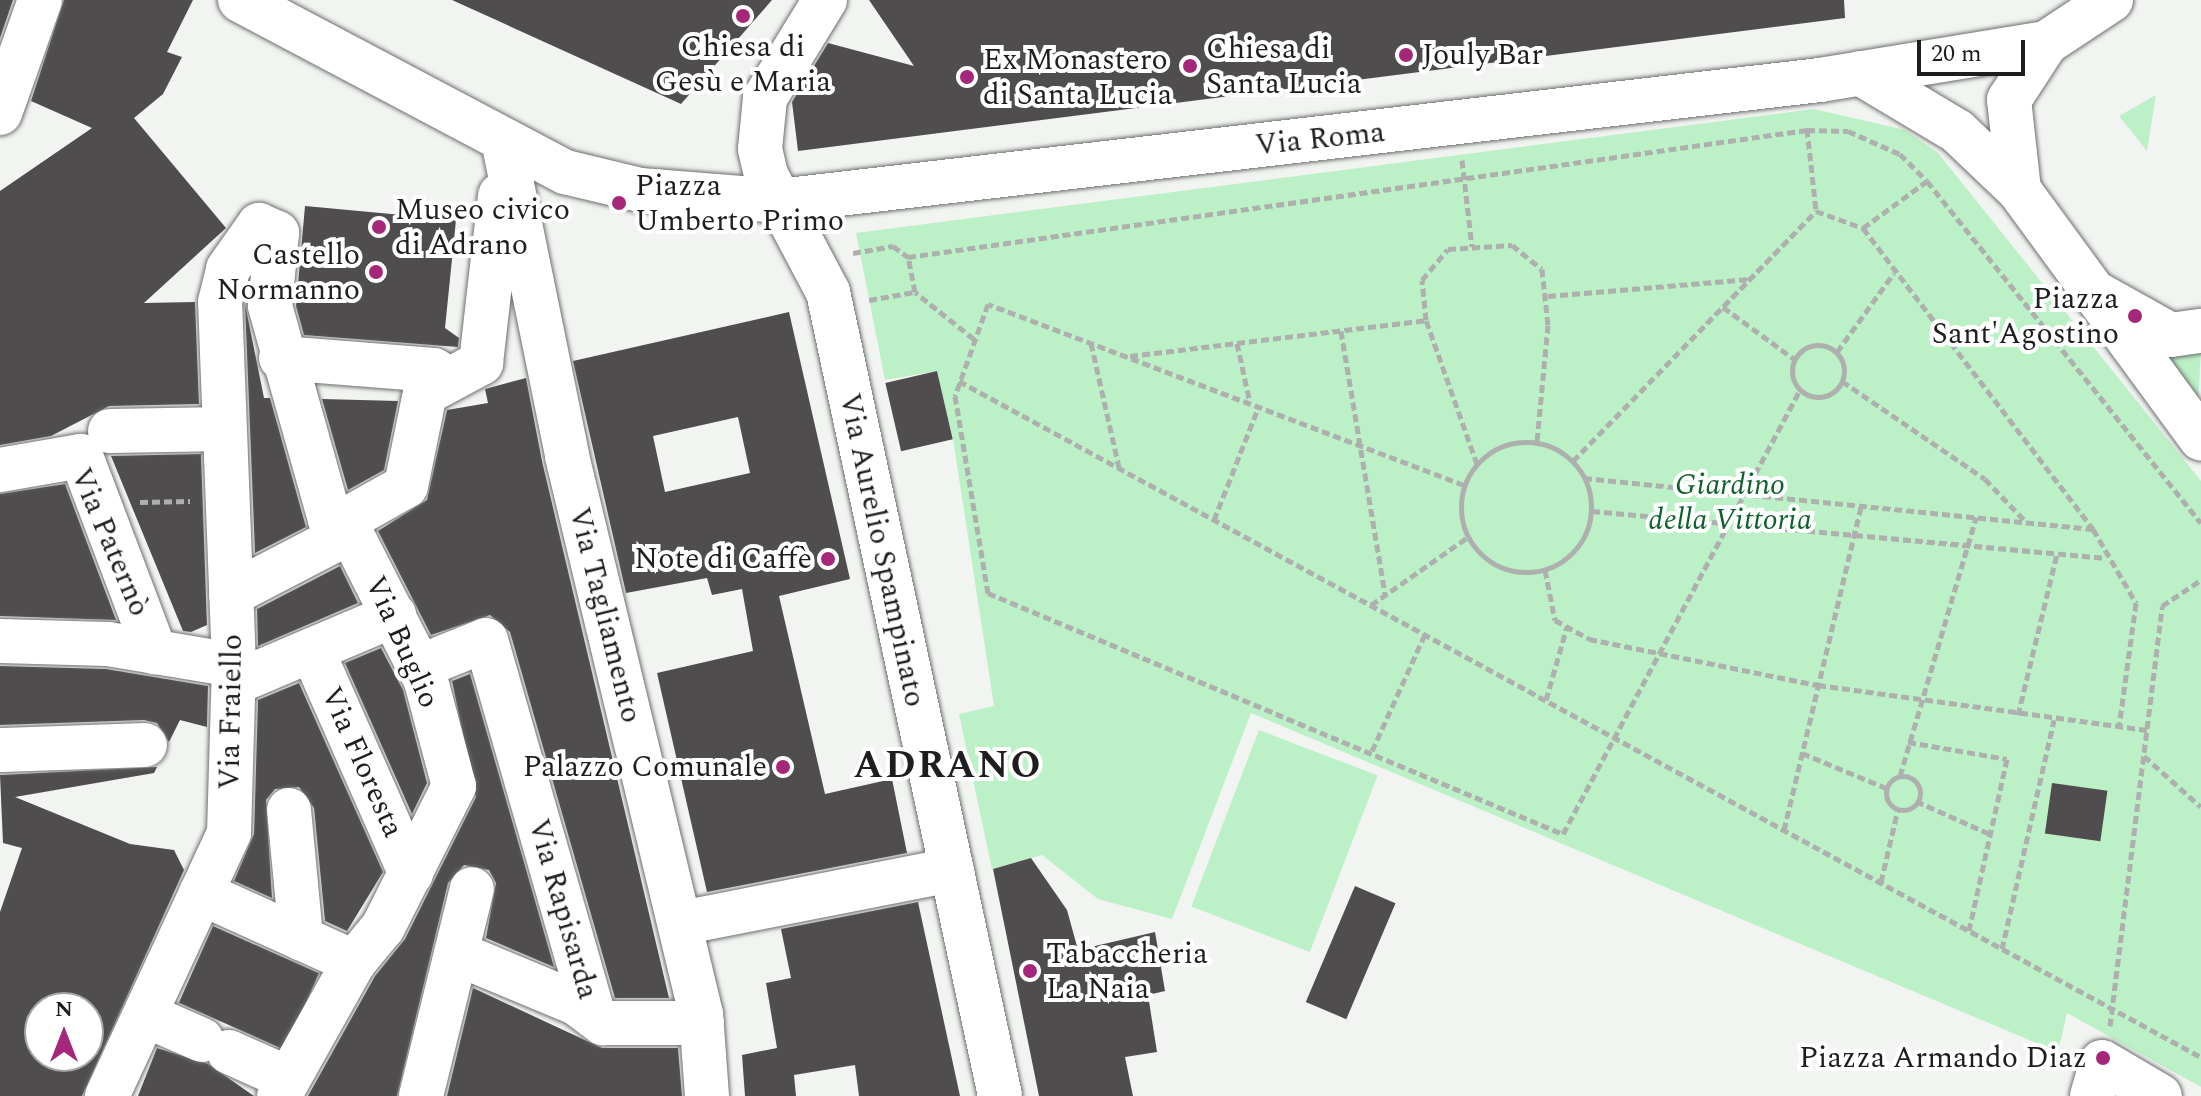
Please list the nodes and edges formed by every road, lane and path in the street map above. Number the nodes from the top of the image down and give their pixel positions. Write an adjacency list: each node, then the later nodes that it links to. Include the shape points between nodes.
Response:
1 (40, 0): 6 (street)
2 (240, 0): 9 (street, Via Roma)
3 (825, 0): 13 (street, Via Aurelio Spampinato, via 765,98 758,136)
4 (2077, 16): 5 (street, Via Roma); 12 (street, via 2009,100)
5 (1860, 73): 7 (street, Via Roma); 12 (street, via 1957,131)
6 (0, 113)
7 (1458, 124): 10 (path); 13 (street, Via Roma)
8 (1807, 130): 10 (path); 11 (path, via 1848,131 1900,154); 14 (path)
9 (506, 153): 13 (street, Via Roma, via 640,190); 36 (street, via 481,363); 111 (street, Via Tagliamento, via 548,370)
10 (1464, 177): 16 (path); 17 (path)
11 (1927, 181): 15 (path); 62 (path)
12 (2019, 190): 20 (street)
13 (779, 201): 21 (street, Via Aurelio Spampinato)
14 (1816, 211): 15 (path); 19 (path)
15 (1863, 228): 18 (path)
16 (1472, 246): 23 (path, via 1512,245 1529,254 1542,269); 26 (path, via 1434,259 1422,280)
17 (908, 257): 21 (path, via 893,246 851,253); 22 (path)
18 (1894, 273): 32 (path); 64 (path)
19 (1750, 279): 23 (path); 25 (path)
20 (2084, 284): 28 (street, via 2171,335); 44 (street)
21 (842, 289): 22 (path, via 859,302); 106 (street, Via Aurelio Spampinato)
22 (915, 292): 29 (path)
23 (1548, 296): 45 (path)
24 (270, 306): 34 (street, Via Buglio); 42 (street, Via Fraiello, via 277,233 259,225 228,269 220,302)
25 (1723, 307): 35 (path); 47 (path)
26 (1426, 320): 27 (path); 48 (path)
27 (1341, 331): 31 (path); 46 (path)
28 (2201, 331)
29 (974, 339): 30 (path, via 988,304); 37 (path)
30 (1091, 343): 33 (path); 49 (path)
31 (1237, 343): 33 (path); 40 (path)
32 (1837, 352): 35 (path, via 1814,344); 38 (path)
33 (1129, 357): 40 (path)
34 (281, 358): 36 (street); 63 (street, Via Buglio, via 330,520)
35 (1794, 359): 39 (path)
36 (436, 381): 63 (street, via 406,486)
37 (959, 381): 49 (path); 95 (path, via 988,593)
38 (1842, 381): 39 (path, via 1823,397); 61 (path, via 1985,479)
39 (1800, 390): 53 (path)
40 (1250, 403): 41 (path)
41 (1259, 406): 46 (path); 59 (path)
42 (224, 429): 43 (street); 54 (street, Via Fraiello)
43 (110, 431)
44 (2201, 439)
45 (1537, 442): 47 (path); 48 (path, via 1494,450)
46 (1360, 444): 52 (path); 72 (path)
47 (1573, 461): 51 (path)
48 (1477, 464): 52 (path)
49 (1119, 468): 59 (path)
50 (0, 470): 55 (street, Via Paternò, via 81,456)
51 (1584, 478): 53 (path); 57 (path)
52 (1464, 485): 66 (path)
53 (1745, 494): 56 (path); 60 (path)
54 (228, 500): 55 (path); 73 (street, Via Fraiello)
55 (99, 502): 80 (street, Via Paternò)
56 (1861, 506): 58 (path); 65 (path)
57 (1592, 511): 60 (path); 70 (path, via 1578,547)
58 (1976, 517): 61 (path); 67 (path)
59 (1214, 520): 74 (path)
60 (1729, 523): 65 (path); 81 (path)
61 (2027, 523): 64 (path)
62 (2201, 523)
63 (342, 529): 73 (street); 75 (street, Via Buglio, via 350,531)
64 (2093, 529): 69 (path)
65 (1853, 535): 67 (path); 84 (path)
66 (1468, 537): 70 (path, via 1501,567); 72 (path)
67 (1968, 546): 68 (path); 86 (path)
68 (2057, 554): 69 (path); 87 (path)
69 (2106, 558): 89 (path, via 2136,603)
70 (1545, 570): 76 (path, via 1555,620)
71 (2201, 580): 90 (path, via 2162,606)
72 (1385, 593): 74 (path)
73 (231, 594): 83 (street, Via Fraiello)
74 (1371, 605): 77 (path)
75 (394, 615): 79 (street); 82 (street, Via Buglio)
76 (1567, 627): 81 (path); 85 (path)
77 (1425, 634): 85 (path); 95 (path)
78 (0, 641): 80 (street)
79 (312, 650): 83 (street); 107 (street, Via Floresta)
80 (155, 652): 83 (street)
81 (1658, 656): 84 (path); 91 (path)
82 (419, 667): 107 (street, Via Buglio, via 454,786); 119 (street, Via Rapisarda, via 486,640)
83 (234, 674): 110 (street, Via Fraiello, via 229,833)
84 (1818, 685): 86 (path); 96 (path)
85 (1546, 700): 91 (path)
86 (1918, 700): 87 (path); 92 (path)
87 (2018, 715): 88 (path)
88 (2054, 720): 89 (path); 114 (path)
89 (2119, 727): 90 (path)
90 (2147, 730): 97 (path)
91 (1614, 738): 95 (path, via 1563,834); 104 (path)
92 (1908, 742): 98 (path); 105 (path, via 2007,759)
93 (145, 745): 94 (street)
94 (0, 750)
95 (1372, 751)
96 (1802, 753): 99 (path); 104 (path)
97 (2144, 756): 101 (path); 117 (path)
98 (1900, 776): 99 (path); 100 (path, via 1919,786)
99 (1886, 788): 102 (path)
100 (1916, 801): 102 (path); 105 (path)
101 (2201, 807)
102 (1898, 809): 108 (path)
103 (289, 810): 113 (street)
104 (1784, 830): 108 (path)
105 (1990, 834): 112 (path)
106 (952, 870): 111 (street); 127 (street, Via Aurelio Spampinato)
107 (411, 874): 116 (street, Via Buglio, via 383,927)
108 (1881, 883): 112 (path)
109 (472, 889): 115 (street)
110 (201, 893): 113 (street); 118 (street, Via Fraiello)
111 (681, 923): 120 (street, Via Tagliamento)
112 (1969, 931): 114 (path)
113 (301, 938): 116 (street)
114 (2002, 949): 117 (path)
115 (458, 954): 119 (street); 125 (street)
116 (354, 962): 123 (street, Via Buglio)
117 (2111, 1009): 121 (path); 122 (path)
118 (145, 1015): 123 (street, via 216,1046); 124 (street, Via Fraiello)
119 (594, 1016): 120 (street, via 603,1023)
120 (702, 1023): 126 (street, Via Tagliamento)
121 (2201, 1057)
122 (2097, 1081): 128 (street)
123 (282, 1087)
124 (107, 1096)
125 (421, 1096)
126 (707, 1096)
127 (1000, 1096)
128 (2160, 1096)

